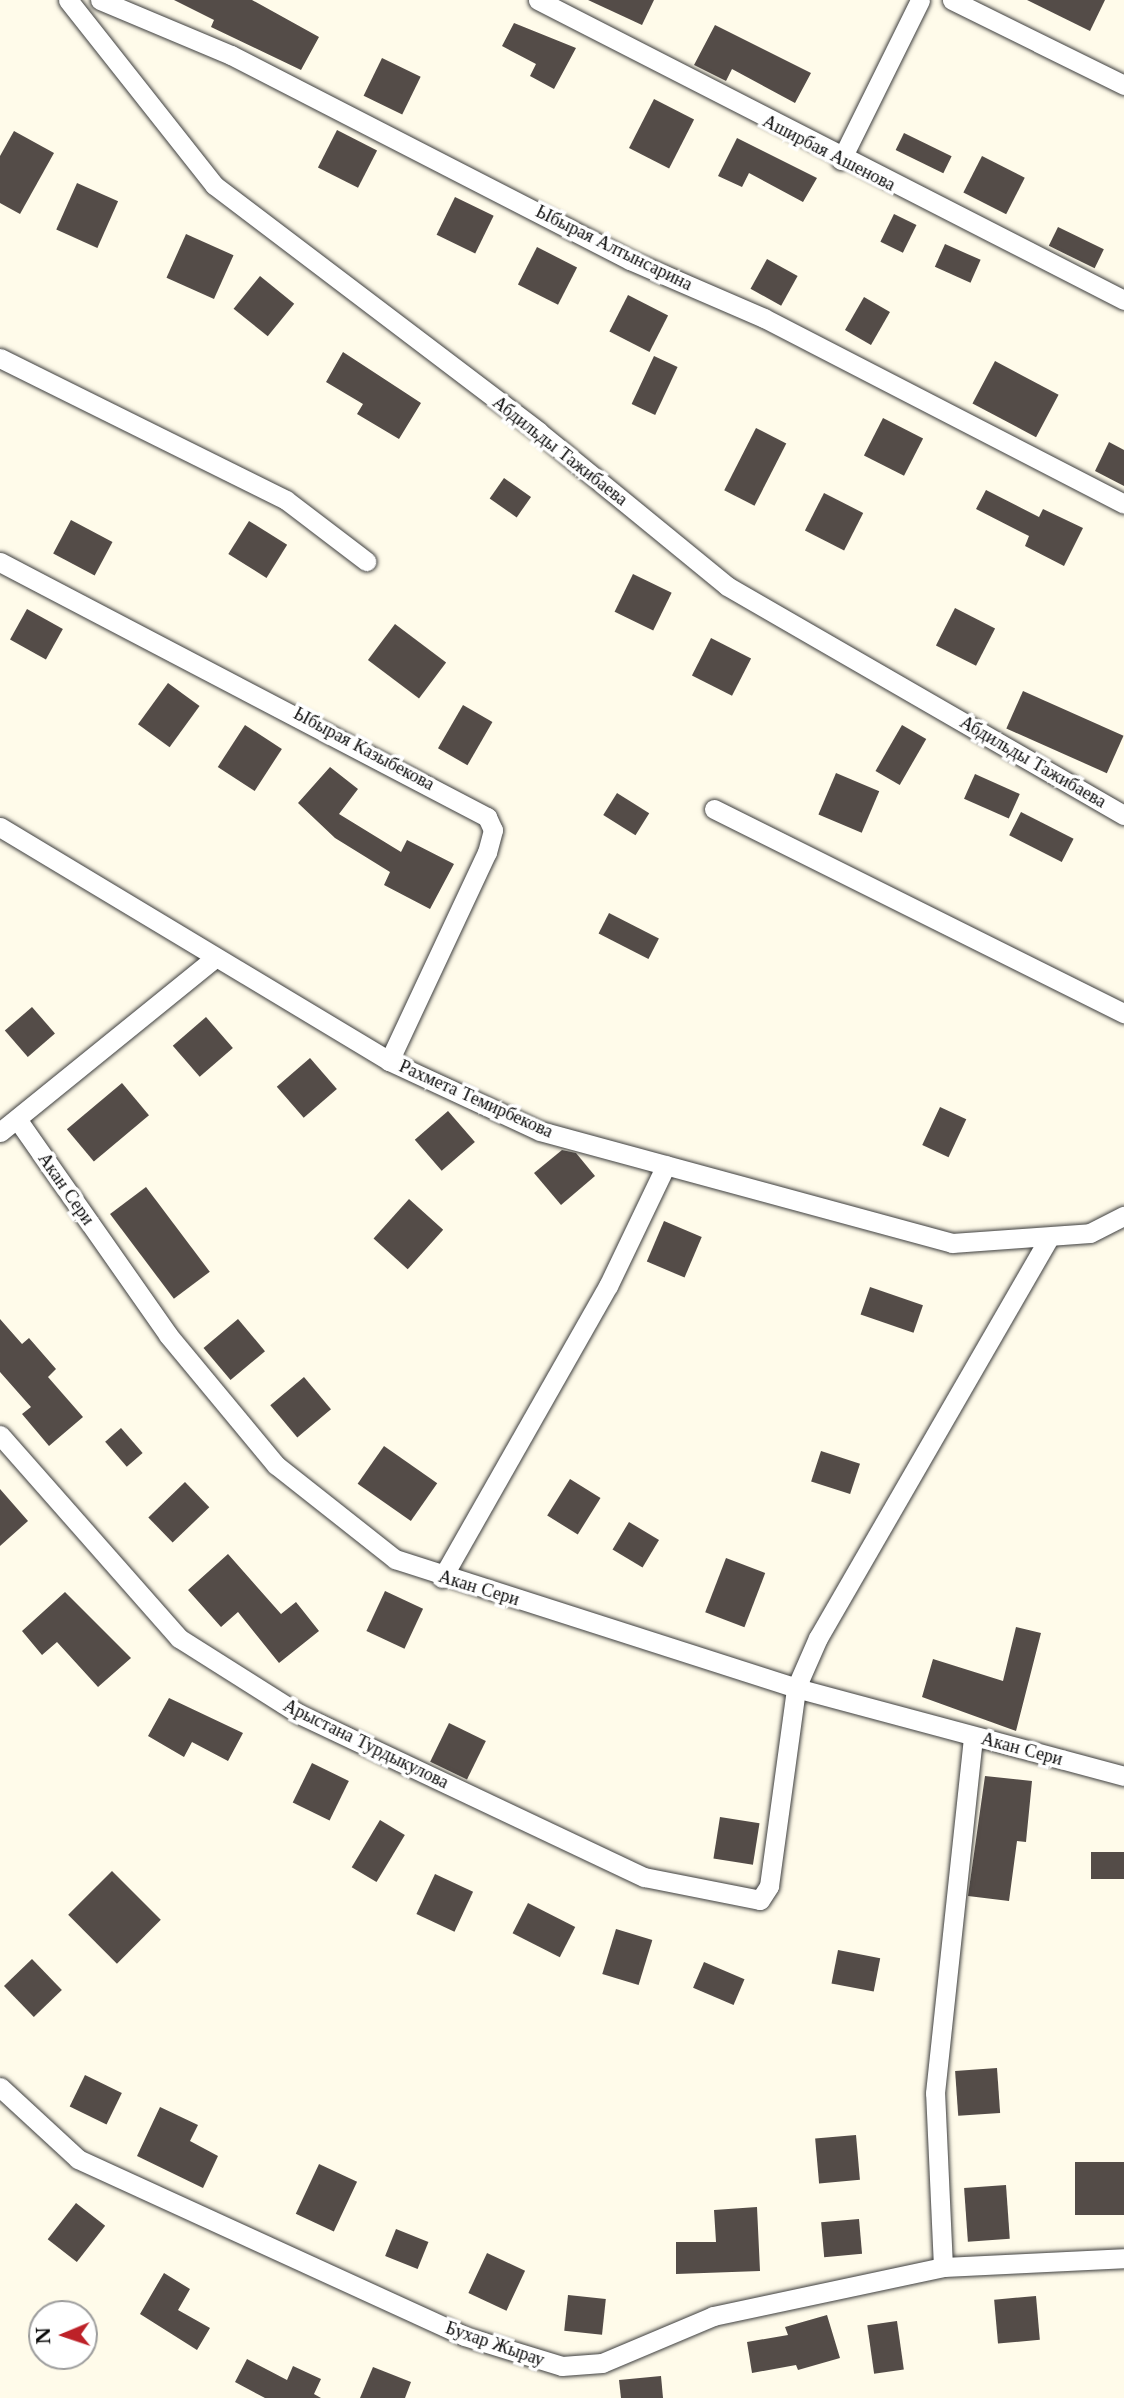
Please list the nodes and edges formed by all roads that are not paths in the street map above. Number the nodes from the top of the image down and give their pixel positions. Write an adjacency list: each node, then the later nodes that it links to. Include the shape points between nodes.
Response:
1 (68, 0): 14 (street, Абдильды Тажибаева, via 215,185 540,432 727,586)
2 (100, 0): 10 (street, Ыбырая Алтынсарина, via 231,54 630,260 764,318)
3 (538, 0): 7 (street, Аширбая Ашенова)
4 (920, 0): 7 (street)
5 (952, 0): 6 (street)
6 (1124, 85)
7 (841, 160): 8 (street, Аширбая Ашенова)
8 (1124, 300)
9 (0, 358): 11 (street, via 286,500)
10 (1124, 504)
11 (366, 561)
12 (0, 562): 18 (street, Ыбырая Казыбекова, via 487,817 493,830 487,852)
13 (714, 809): 17 (street)
14 (1124, 815)
15 (0, 827): 16 (street, Рахмета Темирбекова)
16 (215, 958): 18 (street, Рахмета Темирбекова); 19 (street)
17 (1124, 1013)
18 (389, 1061): 21 (street, Рахмета Темирбекова, via 540,1131)
19 (17, 1119): 20 (street); 25 (street, Акан Сери, via 168,1335 276,1465 394,1559)
20 (0, 1132)
21 (666, 1165): 23 (street, Рахмета Темирбекова, via 952,1243); 25 (street, via 608,1286)
22 (1124, 1216): 23 (street, Рахмета Темирбекова, via 1090,1233)
23 (1048, 1240): 26 (street, via 818,1638)
24 (0, 1435): 26 (street, Арыстана Турдыкулова, via 180,1638 299,1714 644,1877 760,1900 769,1886)
25 (442, 1577): 26 (street, Акан Сери)
26 (796, 1688): 27 (street, Акан Сери)
27 (973, 1737): 28 (street, Акан Сери); 31 (street, via 935,2093)
28 (1124, 1776)
29 (0, 2087): 31 (street, Бухар Жырау, via 78,2159 464,2336 562,2366 602,2363 713,2316)
30 (1124, 2258): 31 (street, Бухар Жырау)
31 (943, 2267)

